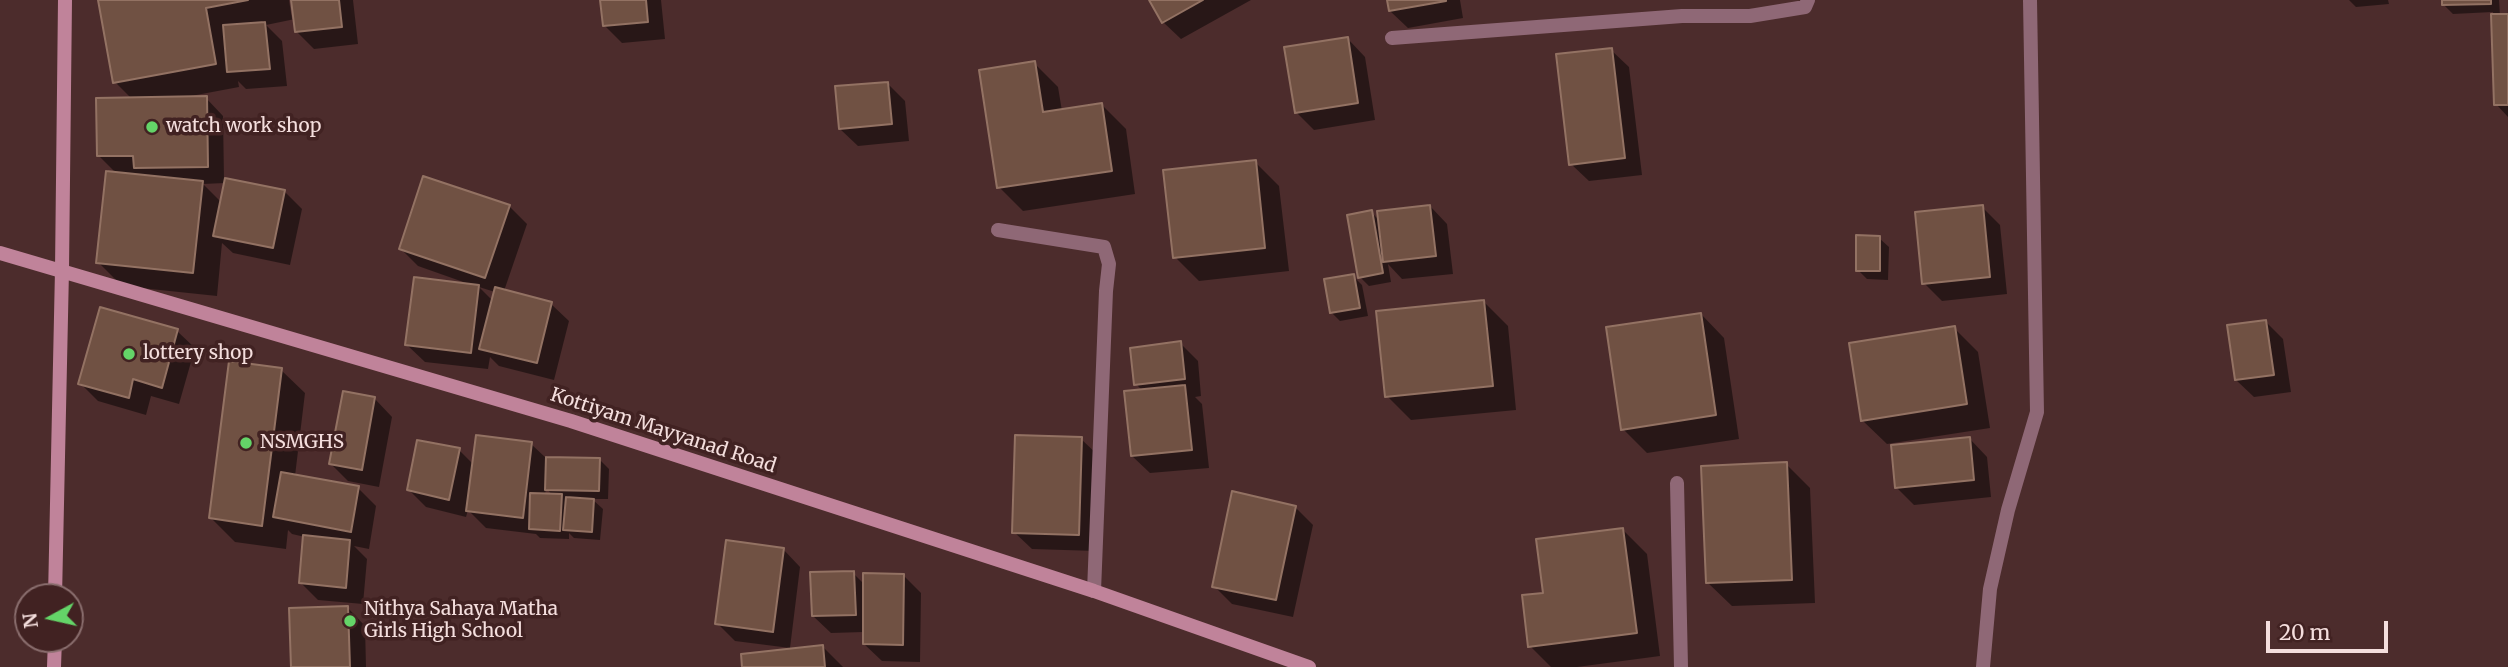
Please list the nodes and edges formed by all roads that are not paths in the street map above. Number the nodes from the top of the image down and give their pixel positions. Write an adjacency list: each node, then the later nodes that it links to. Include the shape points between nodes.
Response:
1 (65, 0): 7 (main road)
2 (1808, 0): 4 (street, via 1805,7 1750,16 1682,16)
3 (2030, 0): 13 (street, via 2037,412 1990,589)
4 (1392, 38)
5 (998, 230): 10 (street, via 1104,247 1109,264)
6 (0, 253): 7 (main road, Kottiyam Mayyanad Road)
7 (62, 270): 9 (main road); 10 (main road, Kottiyam Mayyanad Road, via 571,421)
8 (1677, 483): 12 (street)
9 (55, 583)
10 (1094, 591): 11 (main road, Kottiyam Mayyanad Road)
11 (1309, 667)
12 (1681, 667)
13 (1983, 667)

